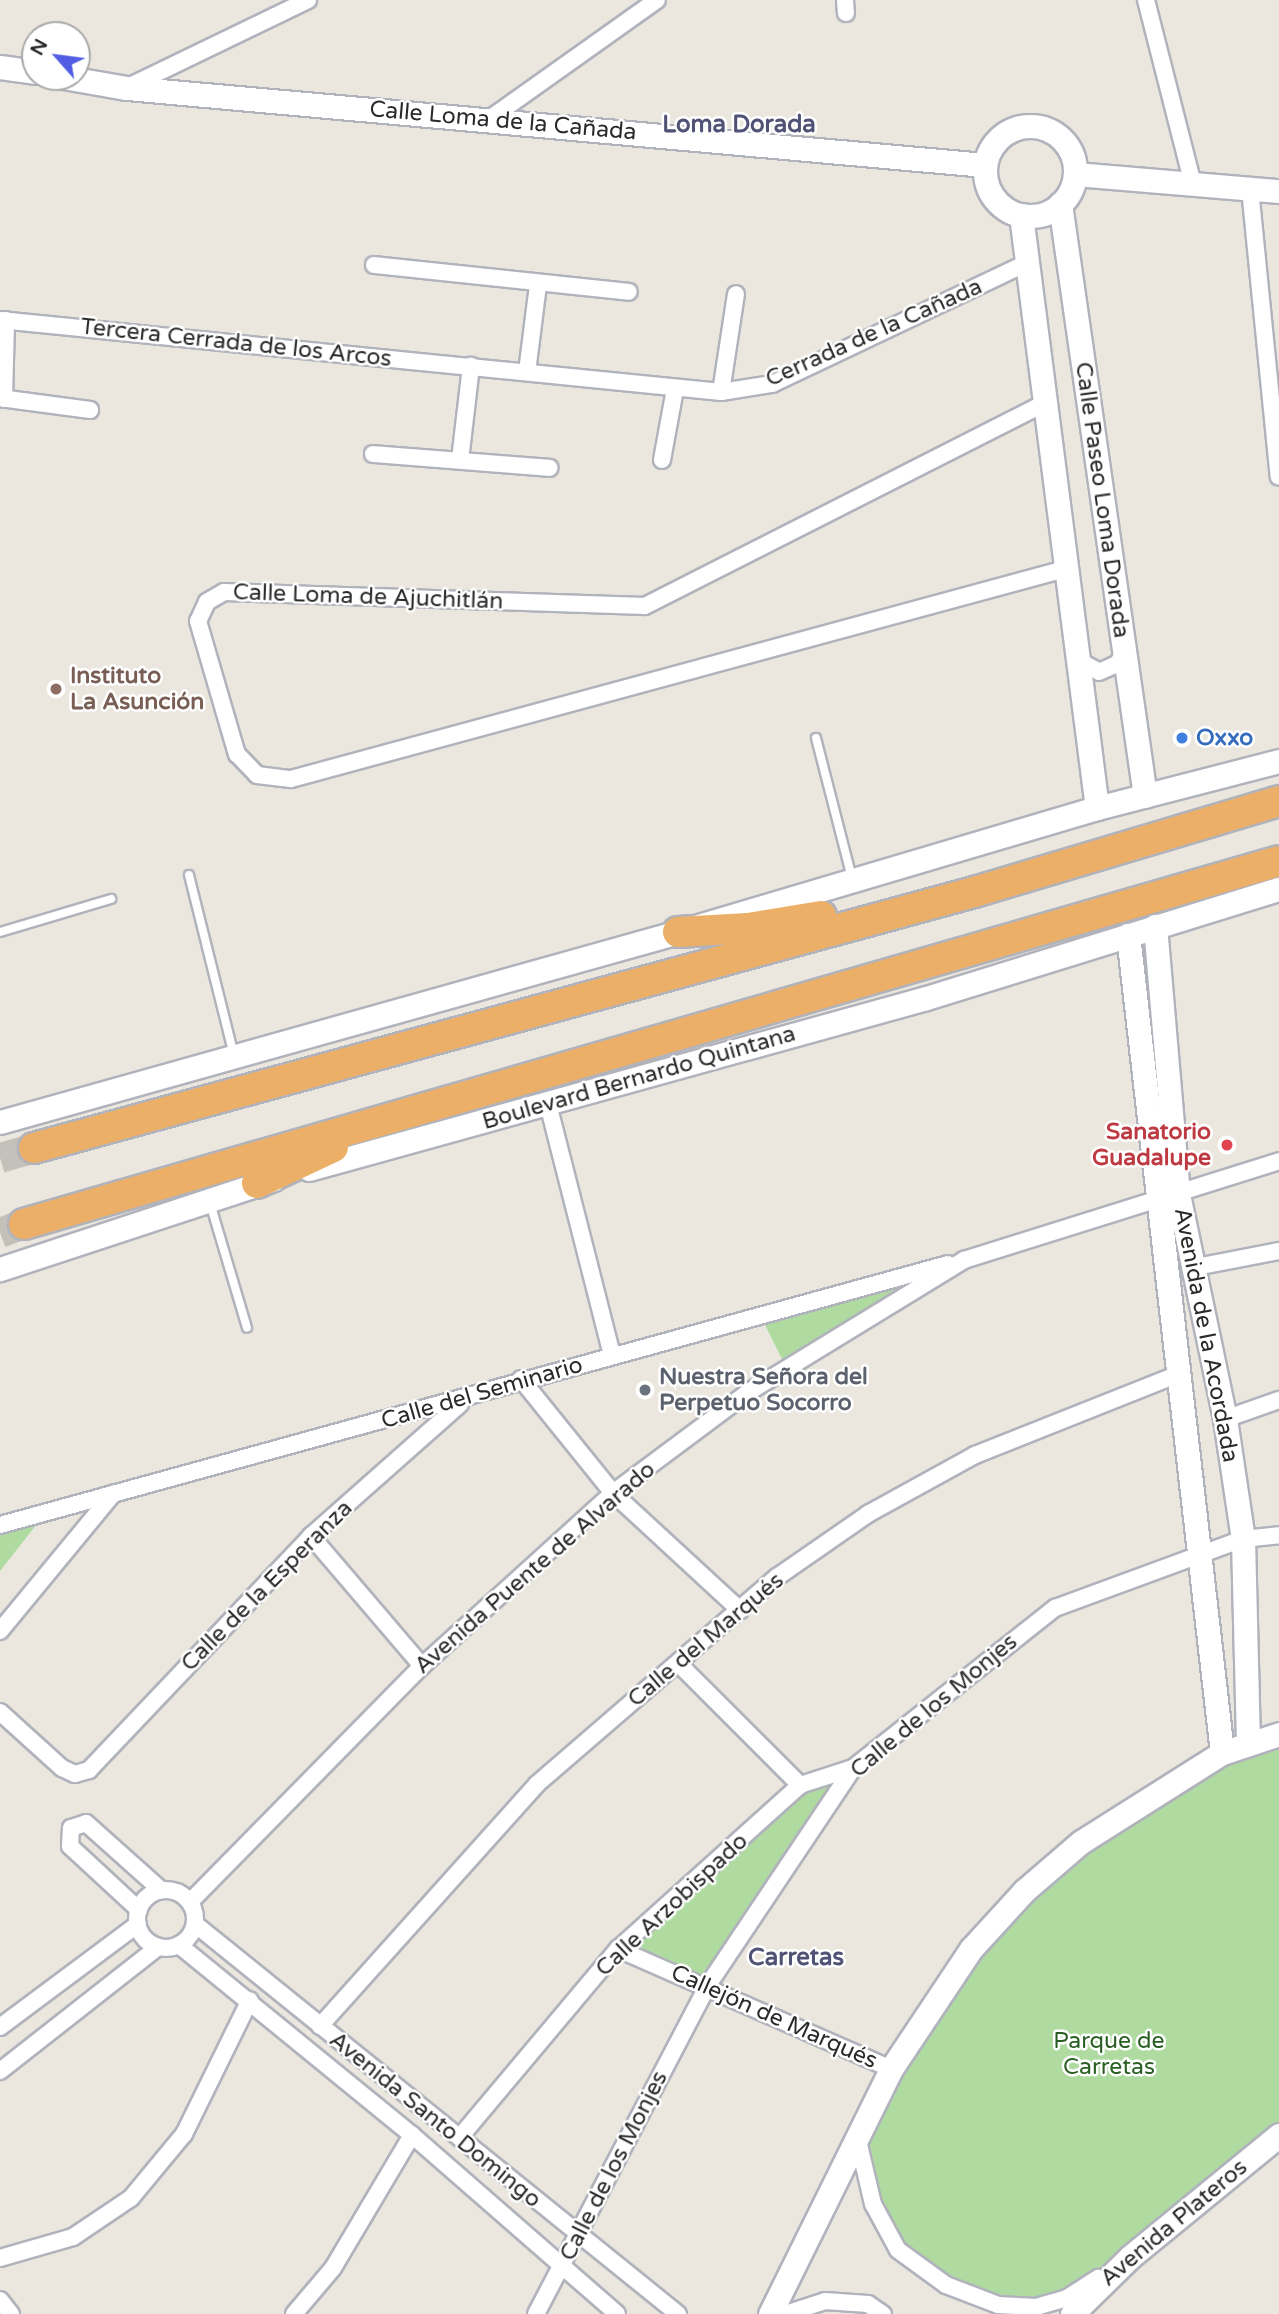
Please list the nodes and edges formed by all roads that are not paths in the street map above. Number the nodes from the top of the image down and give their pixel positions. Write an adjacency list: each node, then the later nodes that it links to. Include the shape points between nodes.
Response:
1 (308, 0): 7 (street)
2 (657, 0): 8 (street)
3 (1146, 0): 11 (street)
4 (0, 66): 5 (street)
5 (21, 70)
6 (91, 82): 7 (street, Calle Loma de la Cañada)
7 (127, 88): 8 (street, Calle Loma de la Cañada)
8 (488, 120): 9 (street, Calle Loma de la Cañada)
9 (985, 166): 10 (street, via 999,138 1027,126 1056,134 1073,158); 15 (street, via 993,198)
10 (1075, 174): 11 (street); 14 (street)
11 (1193, 185): 12 (street)
12 (1250, 189): 13 (street); 33 (street)
13 (1279, 191)
14 (1060, 204): 15 (street, via 1042,214); 35 (street, Calle Paseo Loma Dorada)
15 (1021, 215): 16 (street, Calle Paseo Loma Dorada)
16 (1027, 263): 25 (street, Cerrada de la Cañada, via 772,384); 27 (street, Calle Paseo Loma Dorada)
17 (374, 265): 18 (street)
18 (538, 285): 19 (street); 23 (street)
19 (629, 292)
20 (736, 294): 25 (street)
21 (3, 320): 22 (street, Tercera Cerrada de los Arcos); 26 (street)
22 (471, 366): 23 (street, Tercera Cerrada de los Arcos); 30 (street)
23 (527, 372): 24 (street, Tercera Cerrada de los Arcos)
24 (675, 389): 25 (street, Cerrada de la Cañada); 31 (street)
25 (721, 392)
26 (2, 399): 28 (street)
27 (1045, 403): 34 (street, Calle Paseo Loma Dorada); 34 (street, Calle Loma de Ajuchitlán, via 645,606 224,592 207,602 198,621 237,754 257,775 291,779)
28 (90, 410)
29 (373, 454): 30 (street)
30 (460, 460): 32 (street)
31 (662, 460)
32 (549, 468)
33 (1279, 477)
34 (1065, 569): 36 (street, Calle Paseo Loma Dorada)
35 (1123, 655): 36 (street, via 1109,670 1099,672); 39 (street, Calle Paseo Loma Dorada)
36 (1076, 659): 41 (street, Calle Paseo Loma Dorada)
37 (817, 738): 44 (lane)
38 (1279, 761): 39 (street)
39 (1145, 796): 41 (street)
40 (1279, 802): 46 (highway)
41 (1097, 808): 44 (street)
42 (1279, 861): 52 (highway, Boulevard Bernardo Quintana)
43 (188, 875): 53 (lane)
44 (852, 881): 50 (street)
45 (1279, 889): 48 (street, Boulevard Bernardo Quintana)
46 (974, 892): 50 (highway, via 748,928); 56 (highway)
47 (111, 899): 49 (lane)
48 (1155, 926): 51 (street, Boulevard Bernardo Quintana); 59 (street, Avenida de la Acordada)
49 (0, 932)
50 (678, 932): 53 (street)
51 (1128, 935): 54 (street, Boulevard Bernardo Quintana, via 926,998); 61 (street, Avenida de la Acordada)
52 (689, 1031): 58 (highway, via 658,1051 331,1147); 62 (highway, Boulevard Bernardo Quintana)
53 (234, 1056): 55 (street)
54 (548, 1104): 58 (street, Boulevard Bernardo Quintana); 68 (street)
55 (0, 1122)
56 (34, 1148)
57 (1279, 1161): 59 (street, Avenida Puente de Alvarado)
58 (257, 1183): 60 (street, Boulevard Bernardo Quintana)
59 (1178, 1194): 61 (street, Avenida Puente de Alvarado); 65 (street, Avenida de la Acordada)
60 (208, 1197): 66 (street, Boulevard Bernardo Quintana); 67 (lane)
61 (1155, 1201): 64 (street, Avenida Puente de Alvarado); 69 (street, Avenida de la Acordada)
62 (24, 1224)
63 (1279, 1251): 65 (street)
64 (964, 1260): 68 (street, Calle del Seminario); 74 (street, Avenida Puente de Alvarado, via 747,1393)
65 (1191, 1268): 73 (street, Avenida de la Acordada)
66 (0, 1269)
67 (247, 1328)
68 (612, 1355): 70 (street, Calle del Seminario)
69 (1178, 1374): 80 (street, Avenida de la Acordada); 81 (street, Calle del Marqués, via 975,1455 868,1514 778,1577)
70 (521, 1379): 72 (street, Calle del Seminario); 74 (street)
71 (1279, 1400): 73 (street)
72 (465, 1401): 75 (street, Calle del Seminario); 77 (street, Calle de la Esperanza)
73 (1225, 1419): 79 (street, Avenida de la Acordada)
74 (613, 1493): 81 (street); 84 (street, Avenida Puente de Alvarado)
75 (113, 1494): 76 (street, Calle del Seminario); 82 (street)
76 (0, 1525)
77 (311, 1535): 84 (street); 85 (street, Calle de la Esperanza, via 89,1770 75,1774 62,1768)
78 (1279, 1535): 79 (street, Calle de los Monjes)
79 (1242, 1539): 80 (street, Calle de los Monjes); 87 (street, Avenida de la Acordada)
80 (1199, 1555): 88 (street, Avenida de la Acordada); 89 (street, Calle de los Monjes, via 1055,1608)
81 (740, 1610): 83 (street, Calle del Marqués)
82 (0, 1632)
83 (678, 1663): 90 (street); 100 (street, Calle del Marqués, via 537,1784)
84 (422, 1666): 92 (street, Avenida Puente de Alvarado)
85 (0, 1712)
86 (1279, 1734): 87 (street)
87 (1248, 1744): 88 (street)
88 (1222, 1753): 102 (street, via 1082,1842 1024,1891 971,1949)
89 (853, 1768): 90 (street, Calle Arzobispado); 98 (street, Calle de los Monjes)
90 (800, 1785): 97 (street, Calle Arzobispado)
91 (161, 1890): 92 (street, via 182,1894); 93 (street, via 152,1894); 93 (street, via 86,1823 71,1828 70,1846)
92 (190, 1902): 94 (street)
93 (138, 1917): 96 (street, via 142,1934); 101 (street)
94 (195, 1924): 95 (street); 100 (street, Avenida Santo Domingo)
95 (179, 1945): 96 (street); 99 (street, Avenida Santo Domingo)
96 (158, 1947): 103 (street)
97 (618, 1950): 98 (street, Callejón de Marqués); 107 (street, Calle Arzobispado)
98 (708, 1985): 102 (street, Callejón de Marqués); 108 (street, Calle de los Monjes)
99 (250, 2000): 105 (street, Avenida Santo Domingo); 110 (street, via 184,2134 131,2198 73,2237)
100 (320, 2026): 107 (street, Avenida Santo Domingo)
101 (0, 2027)
102 (891, 2069): 104 (street)
103 (0, 2071)
104 (856, 2133): 109 (street, via 873,2204 898,2249 946,2285 998,2305 1036,2307 1067,2298); 118 (street)
105 (412, 2135): 111 (street, Avenida Santo Domingo); 114 (street, via 333,2268)
106 (1279, 2135): 109 (street, Avenida Plateros)
107 (460, 2137): 108 (street, Avenida Santo Domingo)
108 (576, 2236): 111 (street, Calle de los Monjes); 117 (street, Avenida Santo Domingo)
109 (1130, 2257): 121 (street, Avenida Plateros)
110 (0, 2258)
111 (562, 2267): 115 (street, Calle de los Monjes); 116 (street, Avenida Santo Domingo)
112 (0, 2300): 113 (street)
113 (12, 2314)
114 (295, 2314)
115 (536, 2314)
116 (617, 2314)
117 (678, 2314)
118 (770, 2314)
119 (785, 2314): 120 (street, via 825,2301 868,2304)
120 (883, 2314)
121 (1072, 2314)

